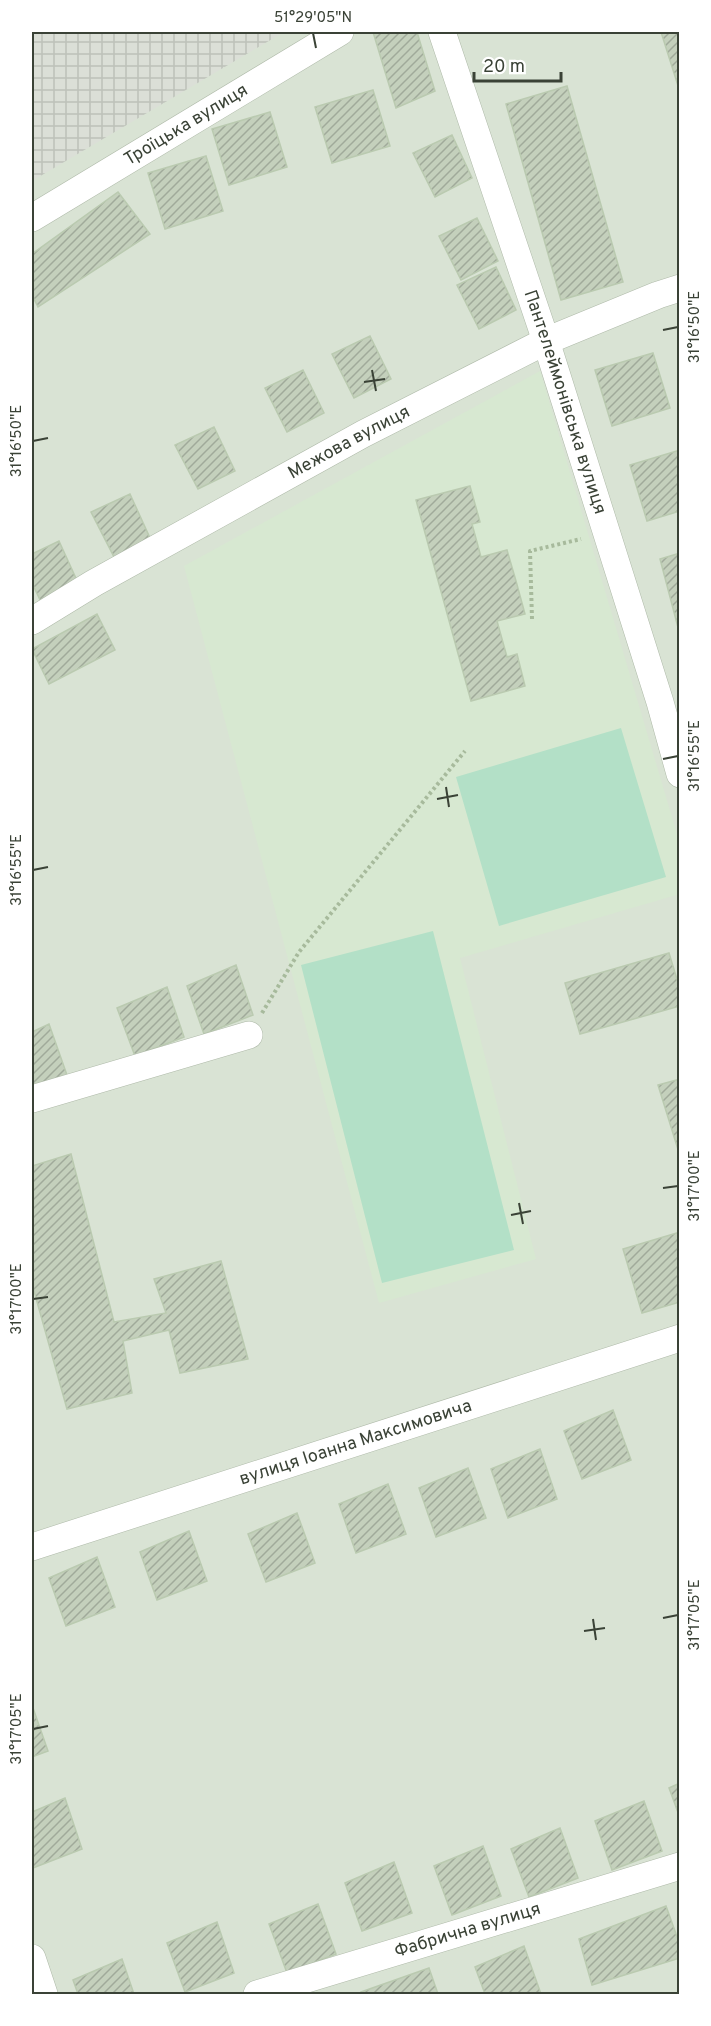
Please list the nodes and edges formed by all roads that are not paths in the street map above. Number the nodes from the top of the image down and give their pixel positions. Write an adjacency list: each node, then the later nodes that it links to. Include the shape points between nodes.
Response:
1 (340, 32): 3 (street, Троїцька вулиця)
2 (442, 32): 5 (street, Пантелеймонівська вулиця)
3 (32, 218)
4 (680, 288): 5 (street, Межова вулиця)
5 (546, 341): 6 (street, Межова вулиця, via 363,434 94,582); 7 (street, Пантелеймонівська вулиця)
6 (32, 621)
7 (680, 774)
8 (249, 1035): 9 (street)
9 (32, 1099)
10 (680, 1338): 11 (street, вулиця Іоанна Максимовича)
11 (32, 1547)
12 (680, 1866): 15 (street, Фабрична вулиця)
13 (32, 1958): 14 (street)
14 (44, 1995)
15 (257, 1995)

